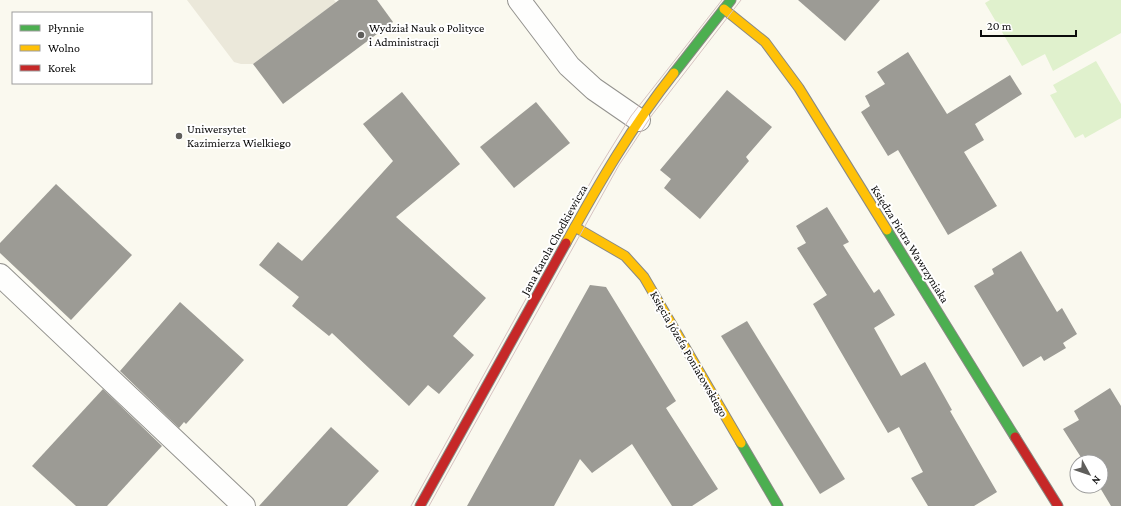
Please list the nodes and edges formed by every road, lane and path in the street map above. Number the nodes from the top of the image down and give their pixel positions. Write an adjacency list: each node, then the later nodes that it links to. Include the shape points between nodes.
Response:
1 (519, 0): 4 (street, via 569,66 599,92)
2 (732, 0): 3 (street, Jana Karola Chodkiewicza)
3 (724, 9): 4 (street, Jana Karola Chodkiewicza); 10 (street, Księdza Piotra Wawrzyniaka, via 765,42 799,88)
4 (639, 120): 5 (street, Jana Karola Chodkiewicza)
5 (575, 227): 8 (street, Jana Karola Chodkiewicza); 9 (street, Księcia Józefa Poniatowskiego, via 625,256 644,277)
6 (0, 275): 7 (street)
7 (244, 506)
8 (420, 506)
9 (778, 506)
10 (1058, 506)

